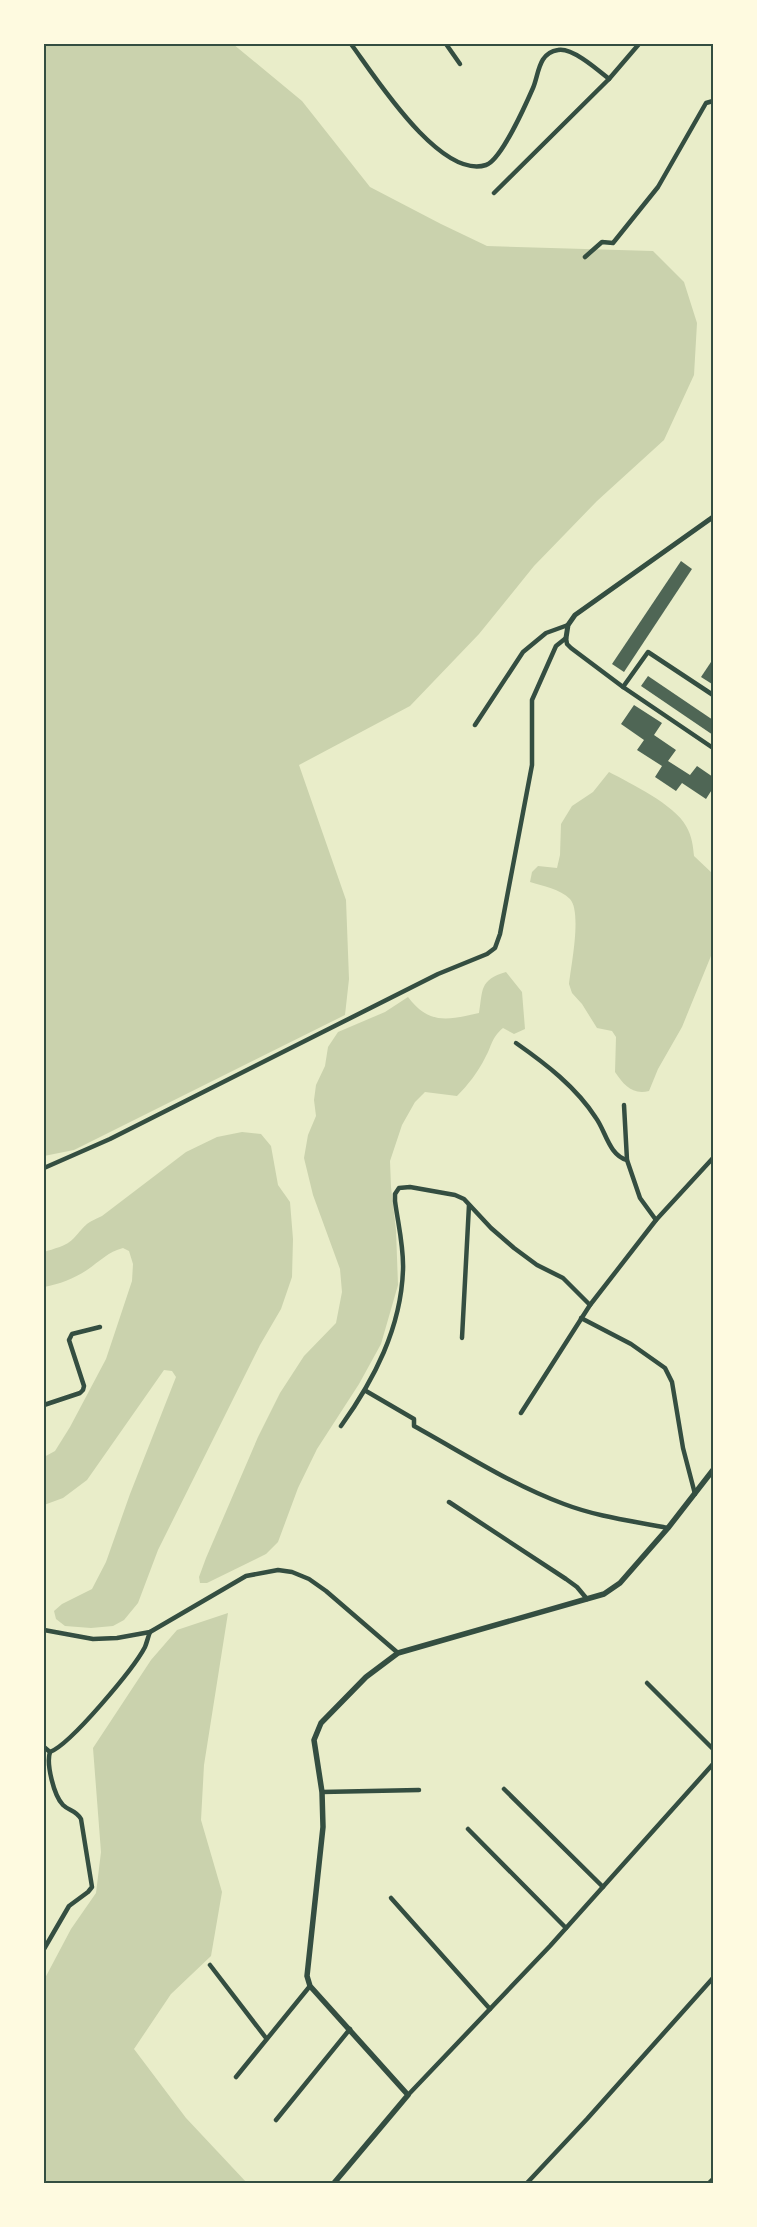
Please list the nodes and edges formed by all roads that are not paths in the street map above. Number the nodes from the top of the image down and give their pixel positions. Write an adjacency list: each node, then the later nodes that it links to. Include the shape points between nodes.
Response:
1 (351, 44): 5 (street, via 402,114 440,152 474,166 487,165 498,154 533,87 540,62 550,52 568,50)
2 (446, 44): 4 (street)
3 (639, 44): 5 (street)
4 (460, 64)
5 (610, 79): 7 (street)
6 (713, 101): 8 (street, via 706,103 658,187 613,243 602,242)
7 (494, 193)
8 (585, 257)
9 (713, 517): 10 (street, via 575,615)
10 (568, 625): 11 (street); 14 (street, via 546,634 523,652)
11 (566, 638): 12 (street, via 571,648); 20 (street, via 556,646 532,700 532,765 495,948 290,1047 110,1140)
12 (623, 687): 13 (street, via 648,652); 15 (street)
13 (713, 696)
14 (475, 725)
15 (713, 748)
16 (516, 1043): 19 (street, via 546,1064 586,1103 613,1151 619,1158)
17 (624, 1105): 19 (street)
18 (713, 1158): 22 (street)
19 (627, 1160): 22 (street, via 640,1198)
20 (44, 1168)
21 (470, 1205): 23 (street, via 514,1248 563,1278); 26 (street); 27 (street, via 455,1195 404,1186 395,1194 402,1244 401,1289 386,1347)
22 (656, 1220): 23 (street)
23 (590, 1305): 24 (street)
24 (581, 1318): 29 (street); 32 (street, via 631,1344 665,1368 672,1382)
25 (100, 1326): 28 (street, via 72,1334 68,1340 84,1386 82,1392)
26 (462, 1338)
27 (366, 1391): 30 (street); 34 (street, via 414,1419 414,1426 522,1486 564,1504 620,1520)
28 (44, 1405)
29 (521, 1414)
30 (341, 1426)
31 (713, 1470): 32 (main road)
32 (695, 1496): 34 (main road)
33 (449, 1502): 35 (street, via 566,1578)
34 (668, 1528): 35 (main road, via 620,1583 604,1594)
35 (587, 1599): 38 (main road)
36 (44, 1630): 37 (street, via 93,1639)
37 (150, 1632): 38 (street, via 246,1576 278,1570 309,1578); 42 (street, via 146,1646 79,1730)
38 (398, 1654): 46 (main road, via 366,1677 318,1727 315,1747)
39 (647, 1682): 41 (street)
40 (44, 1747): 42 (street)
41 (713, 1749)
42 (50, 1752): 51 (street, via 50,1771 59,1800 64,1807 78,1813 81,1819 92,1887 69,1906)
43 (713, 1764): 48 (street)
44 (419, 1790): 46 (street)
45 (504, 1790): 48 (street)
46 (322, 1792): 54 (main road, via 322,1837 308,1976)
47 (468, 1829): 50 (street)
48 (603, 1887): 50 (street)
49 (391, 1898): 55 (street)
50 (566, 1928): 55 (street)
51 (44, 1949)
52 (210, 1965): 57 (street)
53 (713, 1978): 63 (street)
54 (310, 1986): 56 (main road); 57 (street)
55 (490, 2009): 59 (street)
56 (350, 2029): 59 (main road); 60 (street)
57 (266, 2038): 58 (street)
58 (236, 2077)
59 (408, 2095): 62 (main road)
60 (276, 2120)
61 (713, 2179): 64 (street)
62 (334, 2183)
63 (527, 2183)
64 (709, 2183)

